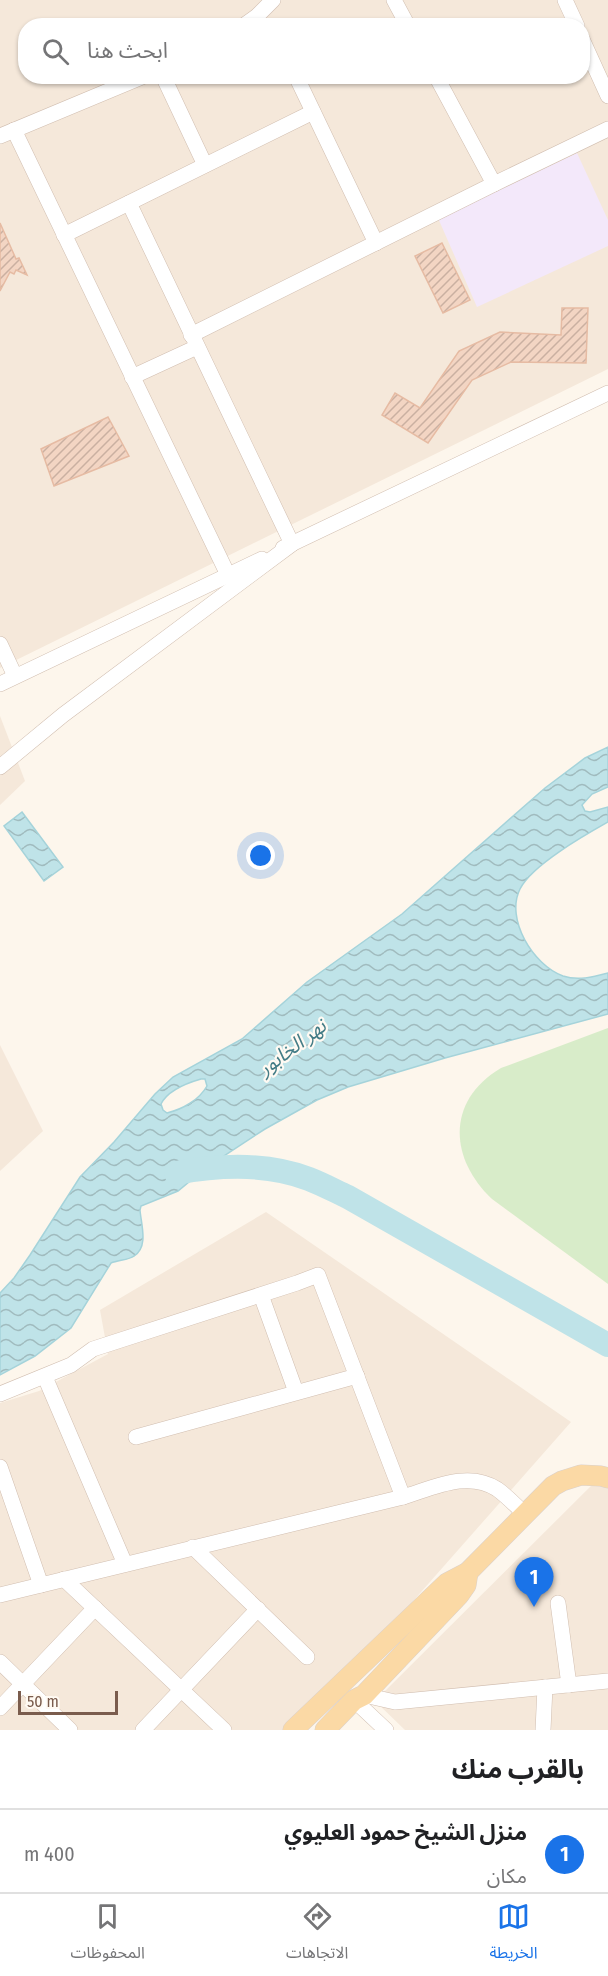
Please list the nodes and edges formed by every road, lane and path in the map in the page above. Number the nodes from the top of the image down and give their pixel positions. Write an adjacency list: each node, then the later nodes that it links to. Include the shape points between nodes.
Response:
1 (394, 0): 5 (street)
2 (565, 0): 6 (street)
3 (268, 5): 4 (street)
4 (253, 18)
5 (404, 18)
6 (573, 18)
7 (590, 57): 12 (street)
8 (125, 84): 15 (street)
9 (167, 84): 16 (street)
10 (300, 84): 13 (street)
11 (440, 84): 17 (street)
12 (608, 96)
13 (313, 112): 16 (street); 20 (street)
14 (608, 129): 17 (street)
15 (7, 133): 19 (street)
16 (205, 165): 18 (street)
17 (494, 184): 20 (street)
18 (129, 203): 19 (street); 21 (street)
19 (64, 235): 22 (street)
20 (376, 243): 21 (street)
21 (194, 341): 22 (street); 24 (street)
22 (132, 377): 25 (street)
23 (608, 393): 24 (street)
24 (292, 544): 25 (street); 29 (street, via 72,708)
25 (228, 575): 27 (street)
26 (0, 644): 27 (street)
27 (15, 676): 28 (street)
28 (0, 684)
29 (0, 767)
30 (261, 1295): 31 (street, via 318,1275); 32 (street, via 93,1349); 33 (street)
31 (357, 1376): 33 (street); 38 (street)
32 (45, 1377): 34 (street); 41 (street)
33 (296, 1392): 35 (street)
34 (0, 1394)
35 (136, 1437)
36 (0, 1467): 44 (street)
37 (608, 1478): 39 (main road, via 581,1475 562,1481)
38 (403, 1497): 39 (street, via 453,1482 475,1480 498,1490); 40 (street)
39 (525, 1514): 42 (main road)
40 (194, 1547): 41 (street); 48 (street)
41 (125, 1564): 43 (street)
42 (468, 1572): 56 (main road, via 459,1595); 61 (main road, via 447,1583)
43 (64, 1579): 44 (street); 47 (street)
44 (41, 1585): 45 (street)
45 (0, 1595)
46 (558, 1604): 53 (street)
47 (95, 1608): 52 (street); 55 (street)
48 (258, 1609): 49 (street); 55 (street)
49 (307, 1657)
50 (0, 1662): 52 (street)
51 (608, 1681): 53 (street)
52 (23, 1684): 57 (street); 58 (street)
53 (569, 1685): 54 (street)
54 (545, 1687): 56 (street, via 395,1702); 64 (street)
55 (182, 1690): 59 (street); 60 (street)
56 (359, 1698): 62 (main road); 63 (street)
57 (0, 1708)
58 (70, 1730)
59 (144, 1730)
60 (224, 1730)
61 (293, 1730)
62 (325, 1730)
63 (386, 1730)
64 (543, 1730)

